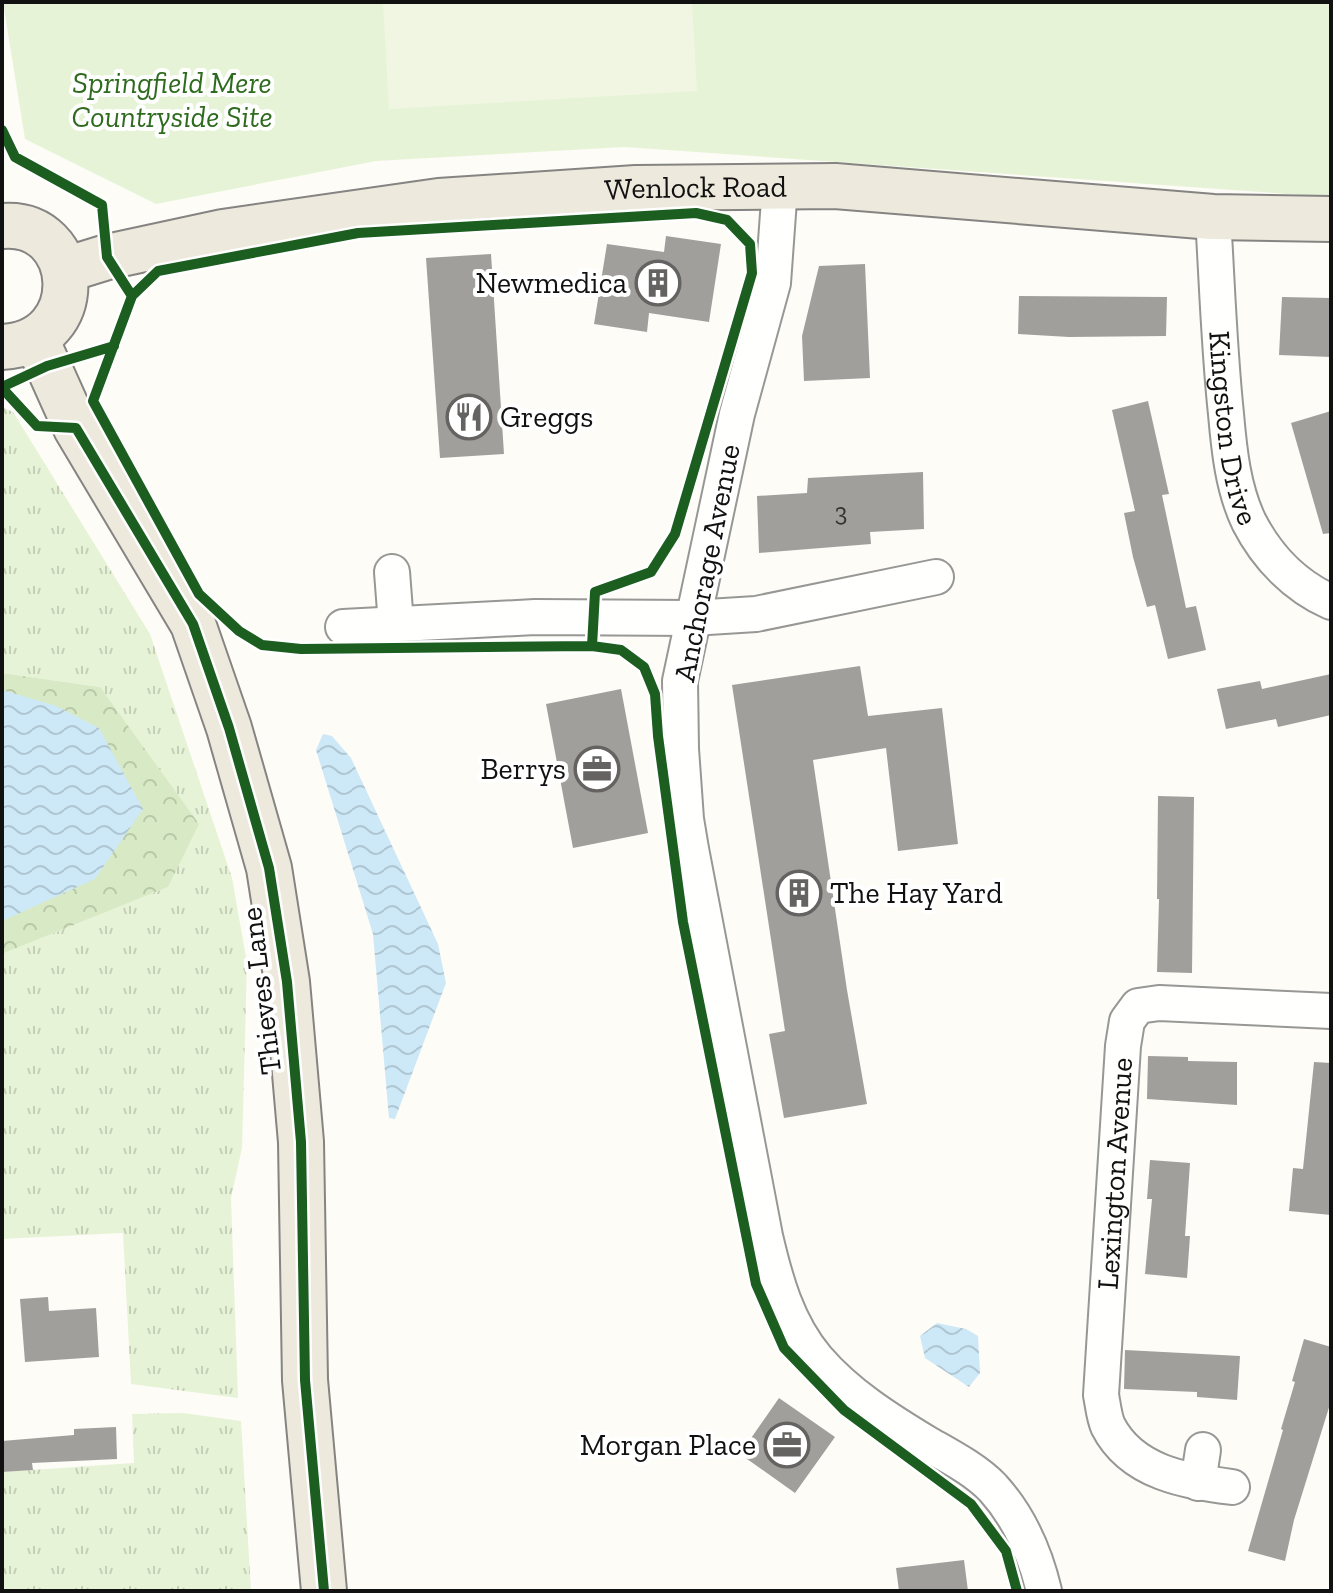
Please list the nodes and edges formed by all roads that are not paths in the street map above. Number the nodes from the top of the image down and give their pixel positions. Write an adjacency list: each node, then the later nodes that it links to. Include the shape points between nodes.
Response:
1 (780, 186): 2 (main road, Wenlock Road); 5 (main road, Wenlock Road, via 636,188 439,201 223,232); 10 (street, Anchorage Avenue, via 773,283 737,414)
2 (1213, 217): 3 (main road, Wenlock Road); 9 (street, Kingston Drive, via 1223,393 1240,497 1282,569)
3 (1331, 219)
4 (2, 226): 5 (main road, via 45,239)
5 (65, 270): 6 (main road, via 62,310 51,327)
6 (19, 343): 15 (main road, Thieves Lane, via 193,624 269,868 287,982 301,1142 305,1380)
7 (392, 572): 11 (street)
8 (936, 577): 10 (street, via 756,614)
9 (1331, 602)
10 (692, 618): 11 (street, via 535,617); 16 (street, Anchorage Avenue, via 680,681 686,819 774,1274 800,1335 843,1386 992,1487 1031,1546)
11 (396, 624): 12 (street)
12 (343, 627)
13 (1331, 1011): 14 (street, Lexington Avenue, via 1159,1003 1138,1006 1127,1021 1101,1395 1108,1426 1146,1465 1163,1473 1200,1466)
14 (1232, 1487)
15 (324, 1591)
16 (1044, 1591)

